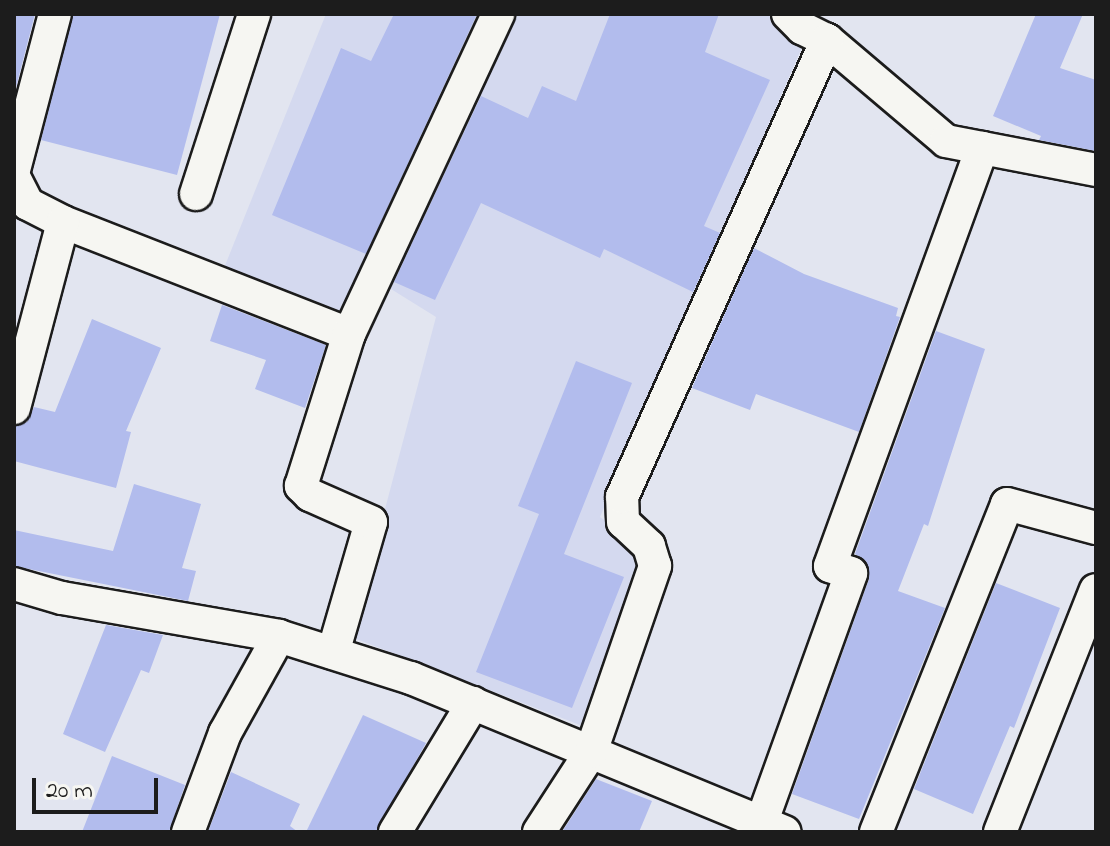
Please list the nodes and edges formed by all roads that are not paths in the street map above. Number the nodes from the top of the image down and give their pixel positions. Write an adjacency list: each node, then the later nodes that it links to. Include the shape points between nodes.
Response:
1 (55, 14): 7 (street)
2 (254, 14): 10 (street)
3 (498, 14): 12 (street)
4 (788, 14): 5 (street)
5 (827, 40): 6 (street, via 946,141); 20 (street, via 622,497 623,522 649,546 655,566)
6 (982, 148): 8 (street); 21 (street, via 830,566 851,573)
7 (14, 170)
8 (1096, 170)
9 (14, 177): 11 (street, via 28,204)
10 (196, 194)
11 (63, 222): 12 (street); 13 (street)
12 (349, 334): 18 (street, via 301,486 371,522)
13 (14, 408)
14 (1096, 528): 25 (street, via 1007,504)
15 (14, 584): 17 (street, via 62,598)
16 (1096, 590): 26 (street)
17 (279, 636): 18 (street); 22 (street, via 225,733)
18 (333, 653): 19 (street)
19 (473, 703): 20 (street); 23 (street)
20 (591, 752): 21 (street); 24 (street)
21 (769, 829)
22 (188, 832)
23 (395, 832)
24 (539, 832)
25 (876, 832)
26 (1000, 832)

